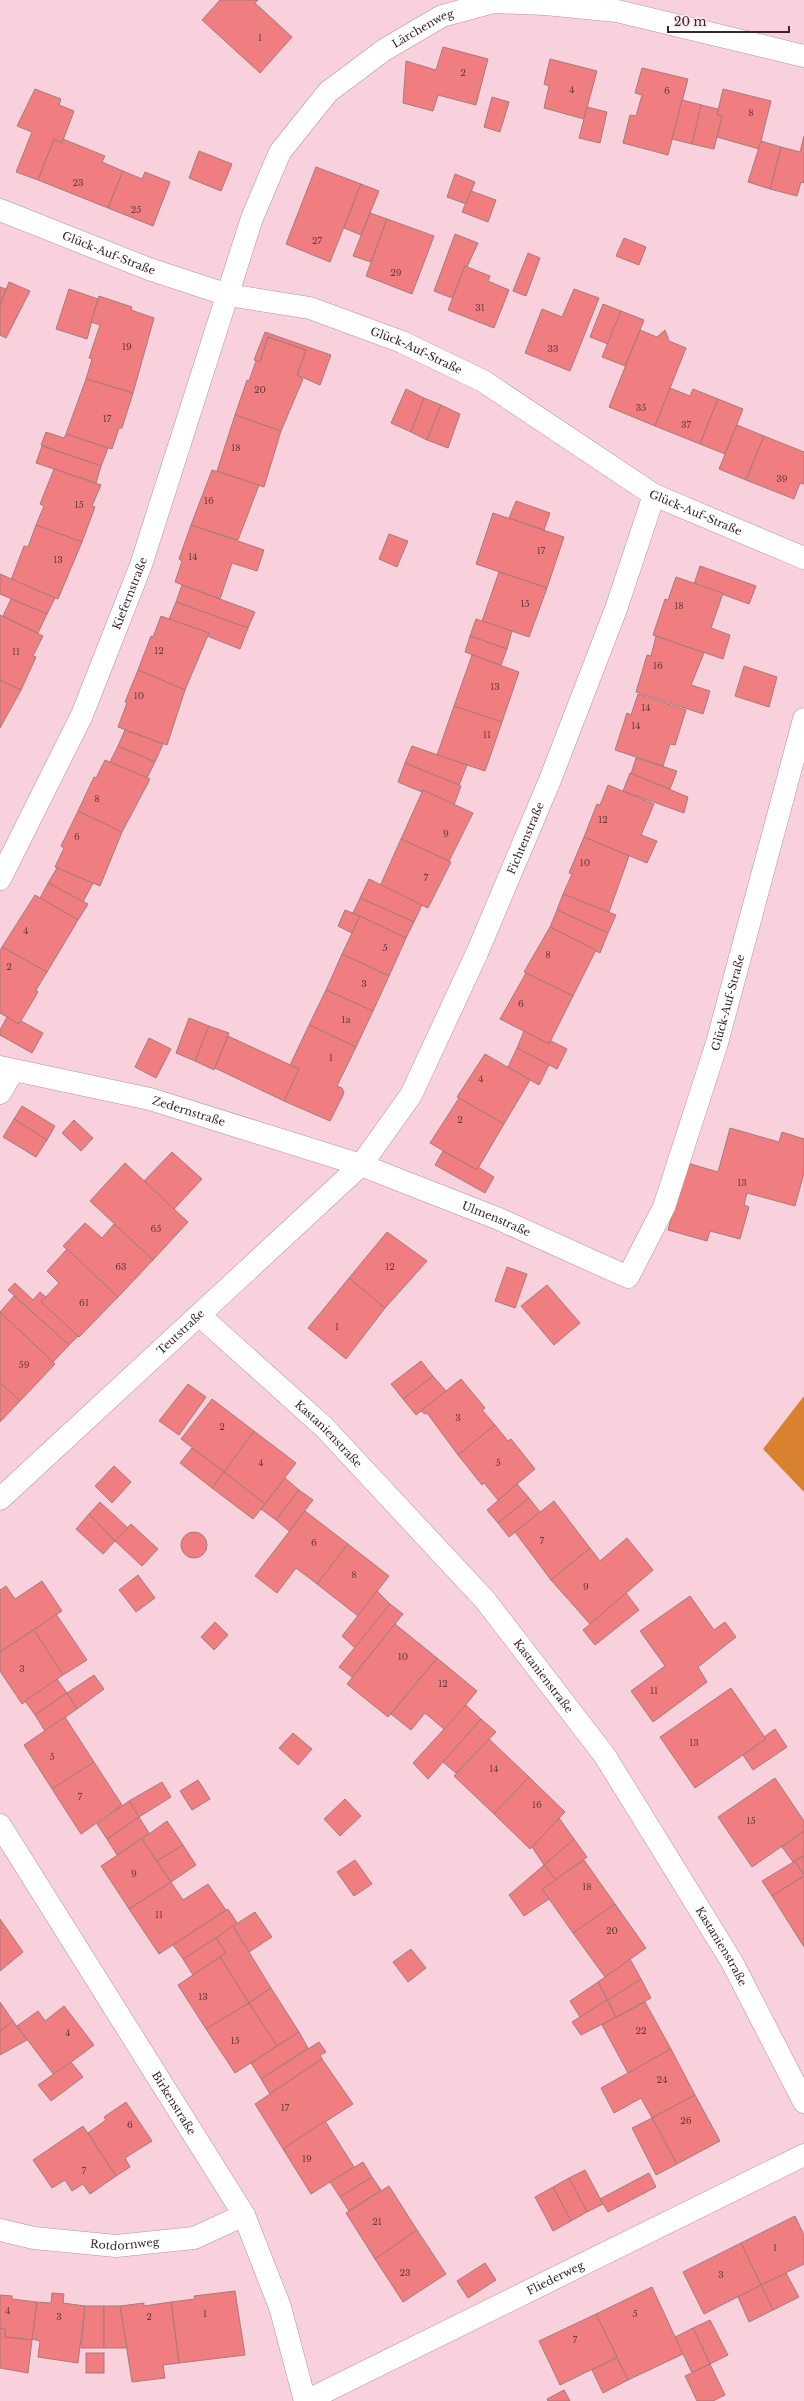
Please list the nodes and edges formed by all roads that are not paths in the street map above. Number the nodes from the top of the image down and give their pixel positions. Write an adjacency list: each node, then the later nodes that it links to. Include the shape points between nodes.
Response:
1 (804, 56): 3 (street, Lärchenweg, via 610,10 494,2 442,16 384,50 328,92 280,152 252,218)
2 (0, 210): 3 (street, Glück-Auf-Straße, via 149,269)
3 (228, 295): 4 (street, Glück-Auf-Straße, via 310,308 402,342 483,381); 7 (street, Kiefernstraße, via 184,425 141,565 82,715)
4 (654, 495): 5 (street, Glück-Auf-Straße); 10 (street, Fichtenstraße, via 614,617 550,780 477,953 411,1095)
5 (804, 558)
6 (804, 719): 11 (street, Glück-Auf-Straße, via 717,1043 664,1207)
7 (0, 879)
8 (7, 1069): 9 (street, Zedernstraße); 10 (street, Zedernstraße, via 150,1099)
9 (0, 1093)
10 (361, 1166): 11 (street, Ulmenstraße, via 499,1219); 12 (street, Teutstraße)
11 (628, 1278)
12 (199, 1315): 13 (street, Teutstraße); 15 (street, Kastanienstraße, via 324,1427 485,1600 606,1756 732,1962)
13 (0, 1499)
14 (0, 1825): 17 (street, Birkenstraße)
15 (804, 2102)
16 (804, 2155): 19 (street, Fliederweg)
17 (244, 2215): 18 (street, Rotdornweg, via 194,2238 116,2246 34,2238); 19 (street, Birkenstraße, via 280,2307)
18 (0, 2230)
19 (306, 2401)

